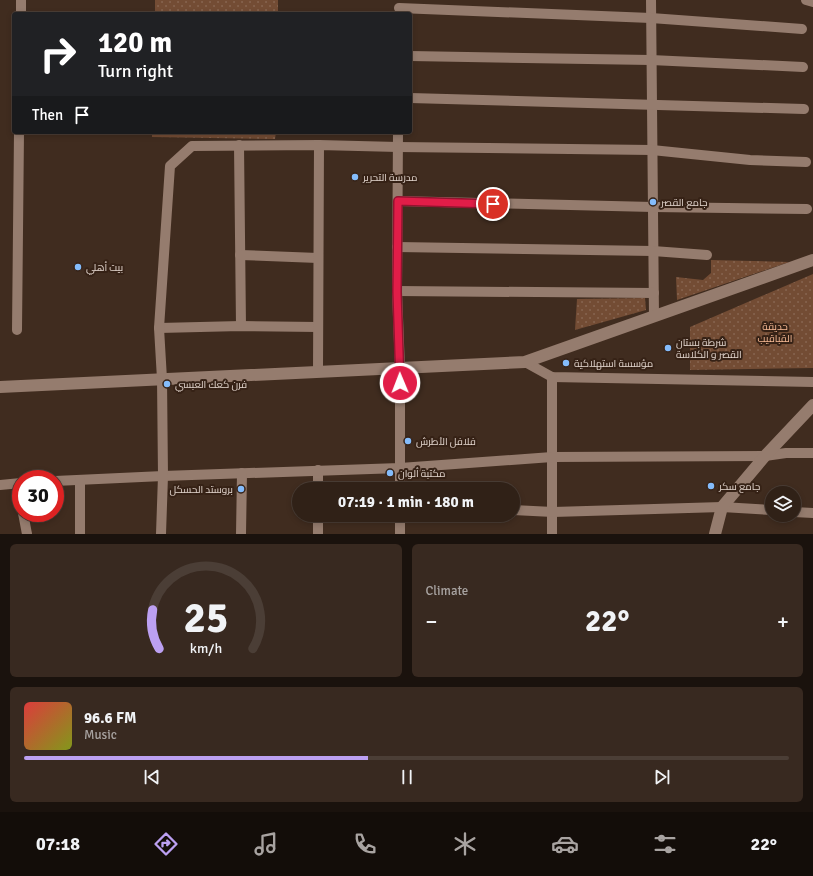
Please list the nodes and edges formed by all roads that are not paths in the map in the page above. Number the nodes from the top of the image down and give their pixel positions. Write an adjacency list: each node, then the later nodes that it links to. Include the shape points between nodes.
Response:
1 (21, 0): 6 (street)
2 (651, 0): 7 (street)
3 (806, 0): 4 (street)
4 (813, 2)
5 (399, 7): 7 (street)
6 (21, 12)
7 (651, 18): 8 (street); 10 (street)
8 (802, 28)
9 (412, 56): 10 (street)
10 (651, 60): 11 (street); 13 (street)
11 (803, 67)
12 (412, 98): 13 (street)
13 (652, 105): 14 (street); 20 (street)
14 (804, 109)
15 (19, 134): 37 (street)
16 (398, 134): 19 (street)
17 (239, 145): 18 (street); 27 (street); 36 (street, via 192,146 170,166)
18 (318, 145): 19 (street); 29 (street)
19 (398, 147): 20 (street); 22 (street)
20 (652, 150): 21 (street, via 750,160); 23 (street)
21 (806, 162)
22 (398, 201): 23 (street); 25 (street)
23 (653, 207): 24 (street); 26 (street)
24 (807, 209)
25 (397, 247): 26 (street); 31 (street)
26 (653, 251): 28 (street); 32 (street)
27 (240, 255): 29 (street); 34 (street)
28 (707, 255)
29 (318, 258): 35 (street)
30 (813, 260): 33 (street)
31 (397, 292): 32 (street); 39 (street)
32 (654, 293): 33 (street)
33 (654, 316): 38 (street)
34 (241, 326): 35 (street); 36 (street)
35 (318, 327): 40 (street)
36 (159, 328): 42 (street)
37 (17, 330)
38 (525, 362): 39 (street); 41 (street)
39 (400, 369): 40 (street); 49 (street)
40 (318, 371): 42 (street)
41 (552, 377): 43 (street); 48 (street)
42 (162, 379): 44 (street); 52 (street)
43 (813, 382)
44 (0, 387)
45 (813, 405): 47 (street)
46 (813, 453): 47 (street)
47 (765, 456): 48 (street); 59 (street)
48 (552, 457): 49 (street); 62 (street)
49 (400, 468): 50 (street); 56 (street)
50 (318, 470): 51 (street); 55 (street)
51 (242, 473): 52 (street); 71 (street)
52 (163, 476): 53 (street); 70 (street)
53 (80, 480): 54 (street); 69 (street)
54 (64, 481)
55 (318, 482)
56 (400, 482)
57 (12, 484): 58 (street)
58 (0, 485)
59 (722, 507): 61 (street); 62 (street); 75 (street)
60 (520, 510): 62 (street)
61 (765, 510)
62 (553, 512): 74 (street)
63 (801, 512): 64 (street)
64 (813, 513)
65 (25, 522): 68 (street)
66 (318, 522): 72 (street)
67 (400, 522): 73 (street)
68 (27, 534)
69 (80, 534)
70 (161, 534)
71 (240, 534)
72 (318, 534)
73 (400, 534)
74 (552, 534)
75 (715, 534)

